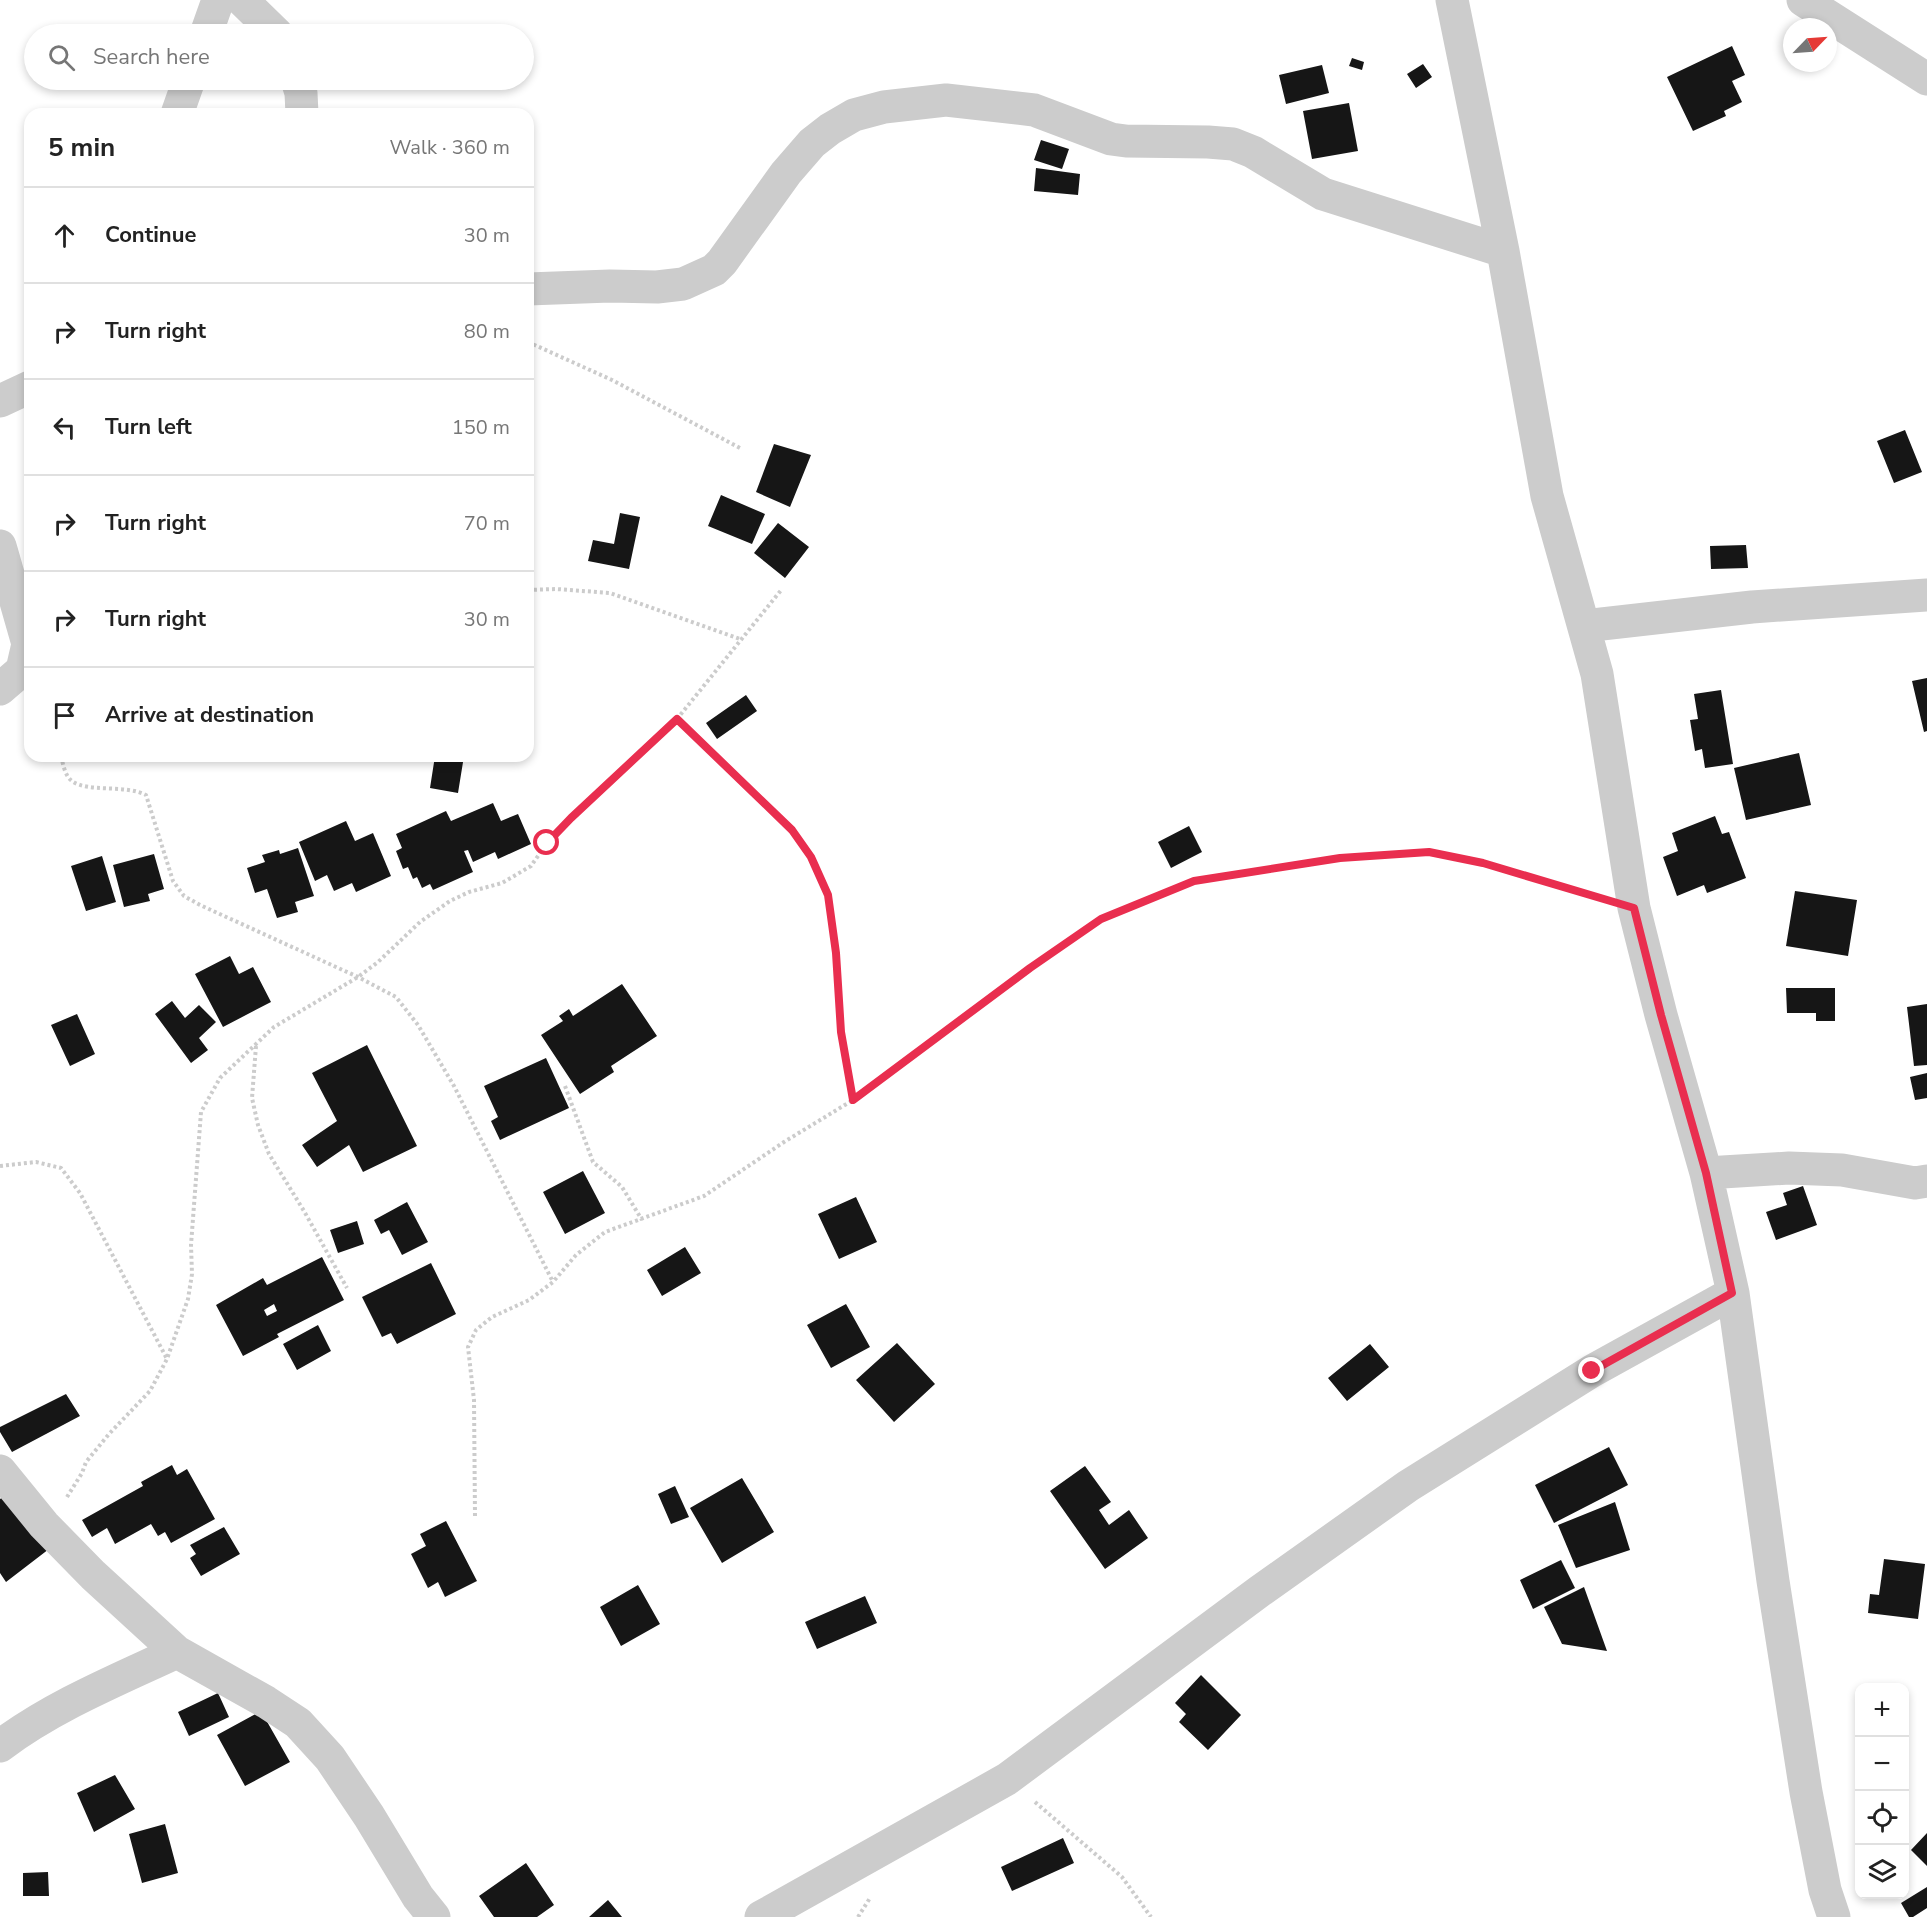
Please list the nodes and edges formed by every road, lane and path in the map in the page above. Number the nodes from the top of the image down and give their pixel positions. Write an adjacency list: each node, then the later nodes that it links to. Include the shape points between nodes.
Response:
1 (218, 0): 5 (street)
2 (242, 0): 6 (street)
3 (1452, 0): 12 (street)
4 (1803, 0): 7 (street)
5 (210, 24)
6 (267, 24)
7 (1927, 79)
8 (185, 90): 10 (street)
9 (300, 90): 11 (street)
10 (179, 108)
11 (302, 108)
12 (1503, 251): 13 (street, via 1323,194 1233,144 1111,139 1034,110 946,100 884,107 830,129 786,173 714,270 682,284 657,287); 22 (street, via 1547,496)
13 (534, 289)
14 (534, 345): 17 (path, via 612,380)
15 (24, 390): 16 (street)
16 (0, 401)
17 (740, 448)
18 (0, 546): 23 (street)
19 (782, 589): 24 (path)
20 (534, 591): 24 (path, via 610,593)
21 (1927, 595): 22 (street, via 1752,607)
22 (1584, 626): 29 (street, via 1597,674)
23 (24, 630)
24 (740, 639): 27 (path)
25 (24, 661): 26 (street, via 22,670)
26 (0, 688)
27 (677, 719): 30 (path, via 571,818 531,866 502,883 450,901); 33 (path, via 792,830 811,857 828,895 841,1032)
28 (63, 762): 30 (path, via 74,783 136,790 146,795 173,881 184,896)
29 (1634, 908): 33 (path, via 1483,863 1429,852 1340,858 1194,881 1101,919); 35 (street)
30 (358, 977): 31 (path, via 274,1028); 38 (path, via 396,997 418,1025 454,1086)
31 (256, 1045): 39 (path, via 252,1098 268,1154); 41 (path, via 220,1078 201,1112 192,1274 188,1299)
32 (565, 1086): 37 (path, via 593,1162 622,1187)
33 (853, 1100): 37 (path, via 704,1196)
34 (0, 1166): 41 (path, via 36,1162 61,1168 80,1193)
35 (1706, 1173): 36 (street, via 1790,1168 1842,1170 1915,1183); 40 (street)
36 (1927, 1181)
37 (642, 1220): 38 (path, via 605,1232 576,1255)
38 (553, 1282): 43 (path, via 529,1300 492,1317 476,1330 468,1347 474,1400)
39 (347, 1288)
40 (1732, 1293): 47 (street, via 1592,1371 1408,1486 1260,1590); 51 (street, via 1806,1792)
41 (166, 1359): 44 (path, via 150,1390 86,1462 71,1493)
42 (2, 1478): 44 (street)
43 (475, 1516)
44 (44, 1525): 45 (street)
45 (177, 1652): 46 (street, via 96,1690); 48 (street, via 298,1723 330,1758)
46 (0, 1746)
47 (1007, 1779): 49 (street); 50 (path, via 1122,1877)
48 (434, 1917)
49 (760, 1917)
50 (1151, 1917)
51 (1834, 1917)

